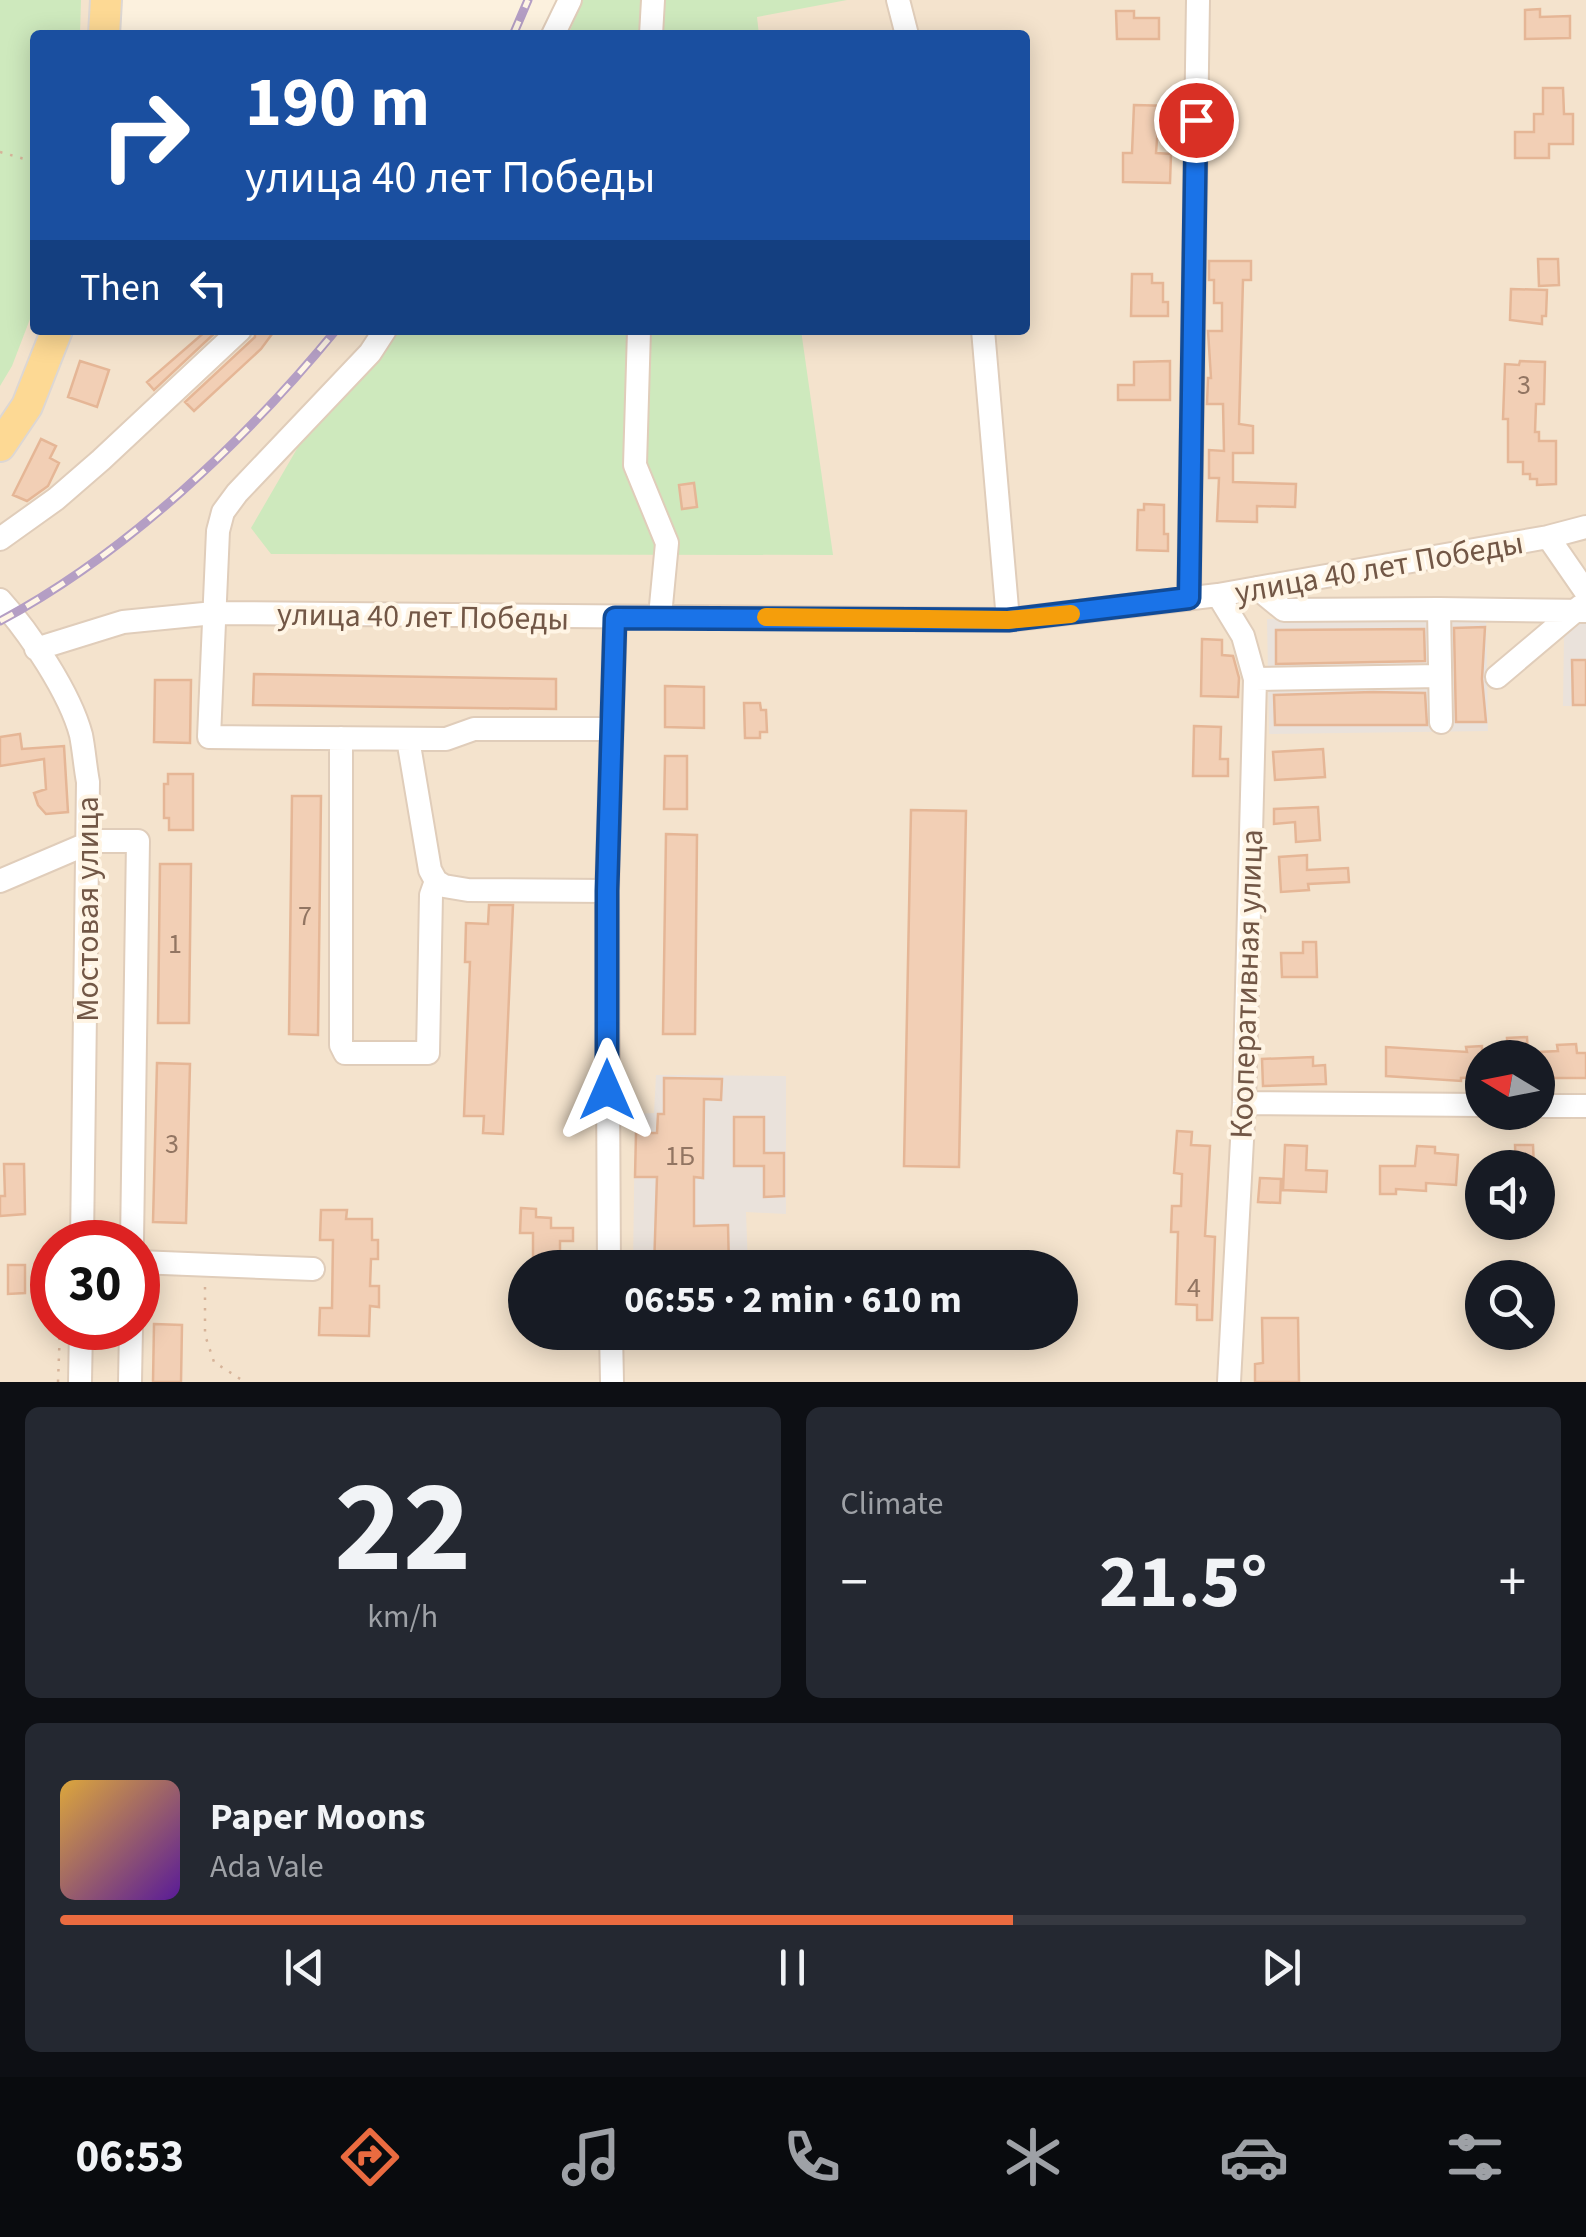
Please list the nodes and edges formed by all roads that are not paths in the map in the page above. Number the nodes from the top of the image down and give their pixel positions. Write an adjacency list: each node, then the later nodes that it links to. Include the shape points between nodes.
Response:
1 (106, 0): 6 (main road)
2 (570, 0): 7 (street)
3 (652, 0): 8 (street)
4 (898, 0): 9 (street)
5 (1198, 0): 21 (street)
6 (104, 30)
7 (555, 30)
8 (651, 30)
9 (906, 30)
10 (55, 335): 15 (main road, via 26,406)
11 (235, 335): 18 (street, via 71,486)
12 (383, 335): 25 (street, via 223,512)
13 (639, 335): 26 (street, via 635,465 667,543)
14 (983, 335): 28 (street)
15 (0, 446)
16 (1586, 526): 17 (street, улица 40 лет Победы)
17 (1548, 537): 19 (street, улица 40 лет Победы); 23 (street)
18 (0, 539)
19 (1257, 588): 20 (street, улица 40 лет Победы); 24 (street, via 1284,610)
20 (1218, 594): 21 (street, улица 40 лет Победы); 32 (street, Кооперативная улица, via 1242,636)
21 (1189, 598): 28 (street, улица 40 лет Победы)
22 (0, 600): 29 (street, Мостовая улица)
23 (1584, 603): 24 (street); 31 (street)
24 (1439, 609): 30 (street)
25 (214, 613): 27 (street, улица 40 лет Победы); 29 (street, улица 40 лет Победы, via 123,622); 35 (street, via 209,737)
26 (660, 616): 27 (street, улица 40 лет Победы); 28 (street, улица 40 лет Победы)
27 (615, 618): 34 (street)
28 (1008, 620)
29 (36, 650): 37 (street, Мостовая улица, via 80,732)
30 (1440, 676): 32 (street); 33 (street)
31 (1496, 678)
32 (1254, 679): 41 (street, Кооперативная улица)
33 (1441, 722)
34 (612, 729): 36 (street, via 474,729 446,739); 40 (street)
35 (341, 738): 36 (street); 39 (street, via 345,1053 428,1053)
36 (408, 738): 39 (street)
37 (89, 842): 38 (street); 45 (street, Мостовая улица); 46 (street, via 138,841)
38 (0, 881)
39 (436, 881): 40 (street, via 468,890)
40 (607, 891): 47 (street)
41 (1244, 1103): 42 (street); 56 (street, Кооперативная улица)
42 (1465, 1105)
43 (1555, 1106): 44 (street)
44 (1586, 1106)
45 (82, 1220)
46 (132, 1220)
47 (609, 1250)
48 (160, 1263): 49 (street)
49 (314, 1270)
50 (81, 1350): 53 (street)
51 (131, 1350): 54 (street)
52 (611, 1350): 55 (street)
53 (80, 1382)
54 (130, 1382)
55 (612, 1382)
56 (1229, 1382)

